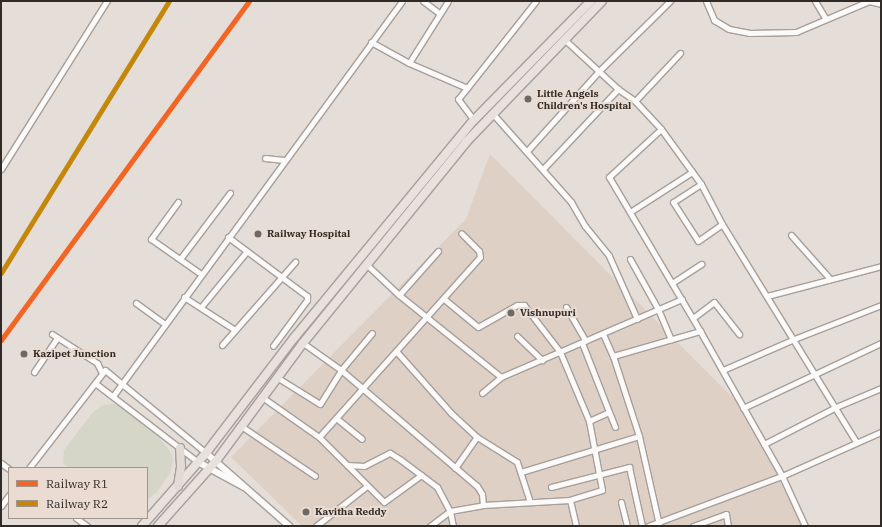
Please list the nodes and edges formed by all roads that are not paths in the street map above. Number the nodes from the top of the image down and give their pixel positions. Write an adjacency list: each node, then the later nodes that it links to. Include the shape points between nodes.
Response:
1 (107, 1): 28 (street)
2 (402, 1): 15 (street)
3 (423, 1): 12 (street)
4 (448, 1): 12 (street)
5 (536, 1): 19 (street)
6 (591, 1): 23 (main road)
7 (602, 1): 14 (main road)
8 (670, 1): 18 (street)
9 (706, 1): 13 (street, via 714,20 729,29 749,33 796,32)
10 (815, 1): 13 (street)
11 (881, 4): 13 (street, via 869,1)
12 (439, 13): 17 (street)
13 (826, 19)
14 (564, 39): 18 (street); 22 (main road)
15 (372, 42): 17 (street); 27 (street)
16 (680, 53): 21 (street)
17 (409, 63): 19 (street)
18 (599, 71): 20 (street); 25 (street)
19 (467, 88): 23 (street, via 458,99)
20 (618, 89): 21 (street); 29 (street)
21 (635, 101): 24 (street)
22 (493, 114): 25 (street); 44 (main road)
23 (474, 120): 114 (main road, via 294,338)
24 (661, 129): 30 (street); 34 (street, via 609,178)
25 (527, 151): 29 (street)
26 (265, 158): 27 (street)
27 (284, 160): 38 (street)
28 (1, 169)
29 (543, 169): 63 (street, via 571,202 585,226 609,256)
30 (692, 172): 31 (street); 34 (street)
31 (701, 184): 35 (street); 35 (street, via 672,202 698,241)
32 (230, 194): 41 (street)
33 (178, 202): 41 (street, via 151,239)
34 (630, 212): 50 (street)
35 (722, 224): 52 (street)
36 (461, 233): 54 (street, via 480,255)
37 (791, 234): 49 (street)
38 (228, 237): 39 (street); 47 (street)
39 (247, 251): 48 (street); 58 (street)
40 (438, 251): 51 (street)
41 (180, 259): 47 (street)
42 (630, 259): 60 (street)
43 (295, 262): 48 (street)
44 (366, 264): 51 (street); 77 (main road)
45 (700, 264): 50 (street)
46 (881, 266): 49 (street)
47 (201, 274): 53 (street)
48 (283, 276): 65 (street); 79 (street, via 308,297)
49 (830, 279): 52 (street)
50 (672, 283): 55 (street)
51 (399, 295): 61 (street)
52 (767, 296): 74 (street)
53 (184, 297): 58 (street); 64 (street)
54 (444, 299): 61 (street); 81 (street, via 478,327 517,305 524,305)
55 (682, 299): 60 (street); 62 (street)
56 (136, 304): 64 (street)
57 (881, 305): 74 (street)
58 (201, 307): 65 (street)
59 (566, 307): 75 (street)
60 (658, 309): 63 (street); 73 (street)
61 (427, 318): 80 (street); 89 (street)
62 (693, 318): 66 (street); 70 (street, via 714,302)
63 (637, 319): 69 (street)
64 (165, 324): 92 (street)
65 (235, 330): 78 (street)
66 (700, 331): 73 (street); 85 (street)
67 (372, 333): 84 (street)
68 (52, 334): 72 (street)
69 (603, 334): 75 (street); 82 (street)
70 (739, 334)
71 (517, 336): 83 (street)
72 (57, 338): 86 (street); 87 (street, via 97,363)
73 (671, 339): 82 (street)
74 (794, 339): 85 (street); 88 (street)
75 (584, 342): 81 (street); 100 (street)
76 (881, 343): 88 (street)
77 (303, 344): 84 (street); 90 (main road)
78 (222, 345)
79 (273, 346)
80 (396, 352): 94 (street); 108 (street, via 451,413)
81 (560, 352): 83 (street); 102 (street)
82 (613, 356): 106 (street)
83 (542, 360): 89 (street)
84 (341, 370): 90 (street, via 320,404); 94 (street)
85 (723, 370): 99 (street)
86 (34, 372)
87 (102, 373): 91 (street); 92 (street, via 108,371)
88 (815, 374): 98 (street); 99 (street)
89 (501, 377): 95 (street)
90 (278, 378): 97 (main road)
91 (95, 383): 96 (street); 118 (street)
92 (122, 384): 96 (street); 114 (street)
93 (881, 388): 98 (street)
94 (363, 389): 101 (street); 119 (street)
95 (482, 393)
96 (113, 396): 112 (street)
97 (262, 397): 103 (main road); 107 (street)
98 (836, 407): 110 (street); 111 (street)
99 (743, 408): 111 (street)
100 (609, 412): 102 (street); 104 (street)
101 (336, 418): 107 (street); 109 (street)
102 (589, 421): 113 (street)
103 (241, 426): 115 (main road); 124 (street)
104 (615, 427)
105 (881, 432): 110 (street)
106 (639, 436): 113 (street); 139 (street)
107 (319, 437): 117 (street)
108 (477, 437): 119 (street); 121 (street, via 517,462)
109 (362, 439)
110 (856, 442): 125 (street)
111 (764, 444): 125 (street)
112 (180, 448): 116 (street); 126 (highway)
113 (595, 449): 121 (street); 123 (street)
114 (206, 453): 115 (street); 116 (main road)
115 (216, 461): 120 (main road); 129 (street)
116 (198, 462): 120 (street); 126 (main road)
117 (347, 465): 122 (street, via 364,466 390,454); 127 (street)
118 (30, 467)
119 (455, 468): 134 (street, via 477,486 482,494)
120 (208, 470): 129 (street); 142 (main road)
121 (521, 472): 132 (street)
122 (421, 475): 127 (street, via 386,502); 136 (street, via 437,487)
123 (598, 475): 128 (street); 131 (street, via 602,490); 149 (street, via 629,467)
124 (316, 476)
125 (782, 476): 139 (street); 153 (street)
126 (178, 486): 141 (main road)
127 (367, 486): 144 (street)
128 (551, 487)
129 (245, 488): 138 (street)
130 (8, 496): 135 (street)
131 (570, 500): 132 (street); 147 (street)
132 (530, 502): 134 (street)
133 (621, 502): 148 (street)
134 (483, 505): 136 (street)
135 (1, 506)
136 (450, 511): 145 (street); 146 (street)
137 (77, 519): 140 (street)
138 (282, 523): 143 (street)
139 (659, 524): 150 (street)
140 (87, 526)
141 (142, 526)
142 (158, 526)
143 (290, 526)
144 (316, 526)
145 (430, 526)
146 (453, 526)
147 (576, 526)
148 (627, 526)
149 (642, 526)
150 (648, 526)
151 (693, 526): 152 (street, via 726,514)
152 (728, 526)
153 (805, 526)

